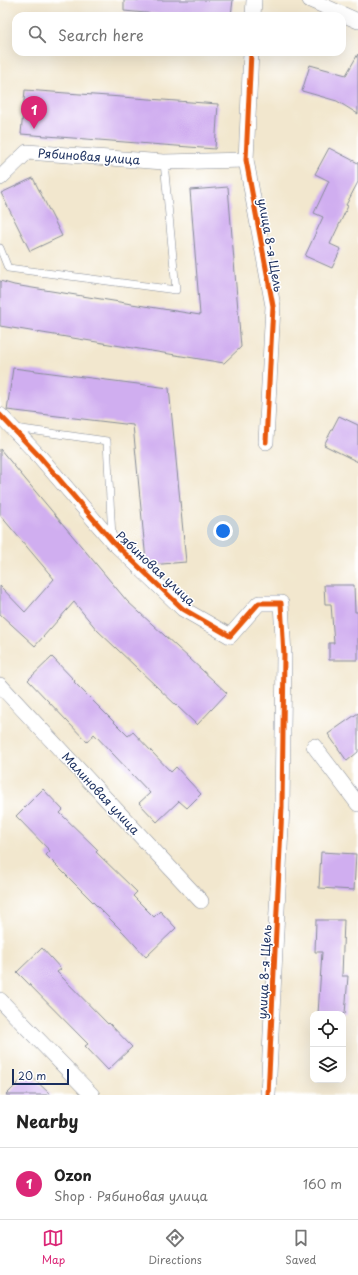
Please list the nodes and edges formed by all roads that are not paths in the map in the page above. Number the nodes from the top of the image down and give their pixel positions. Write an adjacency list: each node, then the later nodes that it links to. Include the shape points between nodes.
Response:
1 (254, 0): 3 (street)
2 (310, 0): 4 (street)
3 (253, 12)
4 (337, 12)
5 (346, 16): 6 (street)
6 (358, 21)
7 (251, 56): 8 (street, улица 8-я Щель)
8 (246, 160): 9 (street, Рябиновая улица); 14 (street, улица 8-я Щель, via 273,306)
9 (164, 162): 10 (street, Рябиновая улица, via 27,152); 11 (lane, via 176,290 8,268)
10 (0, 178)
11 (0, 248)
12 (0, 415): 13 (street, Рябиновая улица)
13 (11, 427): 15 (street, Рябиновая улица); 15 (lane, via 107,441)
14 (266, 442)
15 (113, 542): 16 (street, Рябиновая улица, via 183,609 230,636 259,603 281,603)
16 (284, 654): 23 (street, улица 8-я Щель, via 280,850)
17 (0, 685): 20 (street, Малиновая улица)
18 (314, 746): 19 (street)
19 (358, 804)
20 (201, 901)
21 (0, 1000): 22 (street)
22 (92, 1095)
23 (268, 1095)

